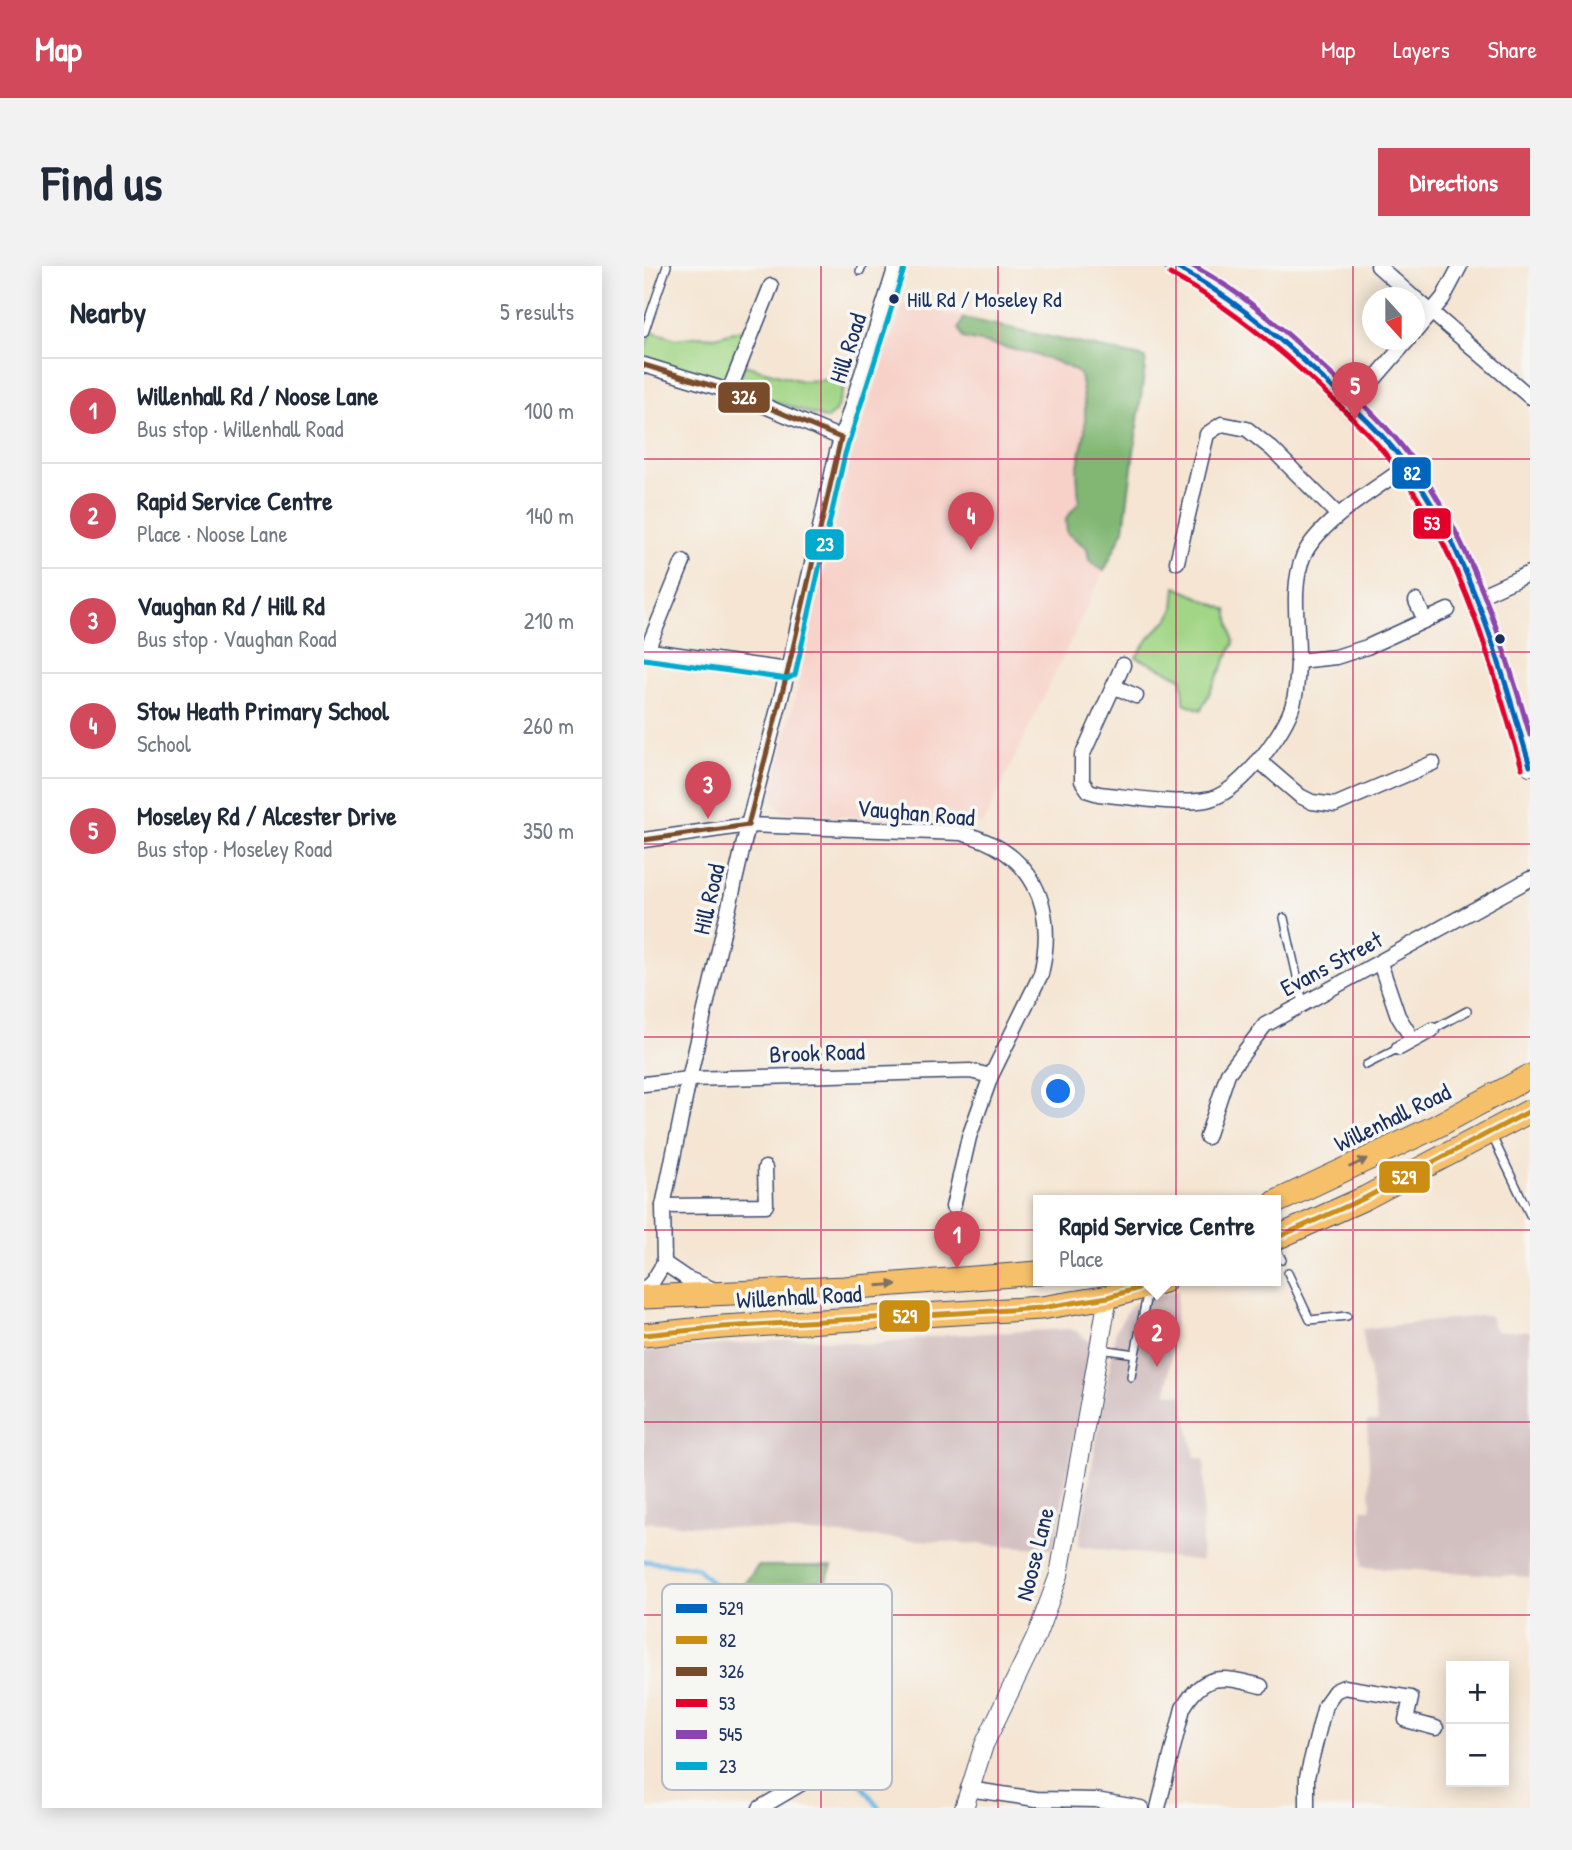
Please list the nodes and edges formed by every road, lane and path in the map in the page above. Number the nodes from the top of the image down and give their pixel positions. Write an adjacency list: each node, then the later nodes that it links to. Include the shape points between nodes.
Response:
1 (667, 266): 11 (lane)
2 (896, 266): 17 (street, Hill Road)
3 (1174, 266): 16 (street, via 1245,312)
4 (1378, 266): 7 (street)
5 (1460, 266): 9 (street)
6 (771, 286): 14 (street)
7 (1402, 287)
8 (1425, 308): 9 (street)
9 (1431, 313): 10 (street); 15 (street)
10 (1425, 320)
11 (644, 333)
12 (1399, 350): 16 (street)
13 (644, 365): 14 (street)
14 (729, 391): 17 (street)
15 (1530, 397)
16 (1351, 406): 18 (street)
17 (841, 438): 30 (street, Hill Road)
18 (1406, 467): 19 (street); 23 (street, via 1444,527)
19 (1338, 515): 21 (street, via 1247,429 1222,424 1207,434); 28 (street, via 1309,546 1299,570)
20 (682, 562): 27 (street)
21 (1177, 562)
22 (1530, 573): 23 (street)
23 (1477, 597): 35 (street)
24 (1416, 601): 26 (street)
25 (1448, 610): 26 (street)
26 (1425, 620): 28 (street, via 1367,647 1336,657)
27 (646, 650): 30 (street)
28 (1298, 661): 33 (street, via 1291,710)
29 (1123, 666): 31 (street)
30 (788, 670): 36 (street, Hill Road)
31 (1115, 687): 32 (street); 33 (street, via 1082,756 1082,781 1089,791 1208,800 1236,785)
32 (1136, 696)
33 (1258, 760): 34 (street, via 1300,796 1335,805)
34 (1433, 763)
35 (1530, 766)
36 (748, 825): 37 (street, Vaughan Road); 48 (street, Vaughan Road, via 961,833 981,838 1015,859 1045,911 1044,959); 50 (street, Hill Road)
37 (644, 840)
38 (1530, 879): 40 (street, Evans Street)
39 (1284, 918): 41 (lane)
40 (1380, 963): 41 (street, Evans Street); 44 (street, via 1398,1016)
41 (1303, 1003): 55 (street, Evans Street, via 1265,1025 1228,1073)
42 (1467, 1011): 43 (lane)
43 (1432, 1030): 44 (street)
44 (1413, 1040): 45 (street)
45 (1399, 1048): 47 (lane)
46 (1530, 1063): 53 (highway, via 1459,1105)
47 (1366, 1065)
48 (991, 1076): 50 (street, Brook Road, via 970,1071); 59 (street, Vaughan Road, via 968,1137)
49 (1530, 1076): 53 (highway, Willenhall Road)
50 (689, 1079): 51 (street, Brook Road); 58 (street, Hill Road)
51 (644, 1084)
52 (1529, 1115): 54 (highway)
53 (1435, 1128): 57 (highway, Willenhall Road, one-way to 53)
54 (1491, 1133): 60 (lane); 61 (highway)
55 (1207, 1137)
56 (765, 1168): 58 (street, via 766,1205)
57 (1281, 1200)
58 (663, 1206): 62 (street, Hill Road)
59 (953, 1207)
60 (1530, 1215)
61 (1281, 1248)
62 (664, 1263): 67 (street); 68 (street)
63 (1033, 1273): 68 (highway, Willenhall Road, one-way to 63)
64 (1288, 1273): 71 (lane, via 1310,1320)
65 (1146, 1286): 70 (highway, Willenhall Road)
66 (1155, 1286): 74 (lane)
67 (644, 1290)
68 (721, 1293): 69 (highway, Willenhall Road)
69 (644, 1297)
70 (1108, 1297): 72 (highway, Willenhall Road, via 1041,1308); 73 (street, Noose Lane)
71 (1347, 1316)
72 (644, 1335)
73 (1099, 1349): 74 (lane); 78 (street, Noose Lane, via 1059,1575)
74 (1135, 1354): 75 (lane)
75 (1131, 1377)
76 (1261, 1686): 83 (street, via 1223,1676 1202,1685 1188,1699)
77 (1436, 1728): 84 (street, via 1406,1720 1411,1698 1344,1687 1335,1691 1325,1705 1307,1777)
78 (968, 1789): 81 (street, Noose Lane); 82 (street)
79 (789, 1790): 80 (street)
80 (760, 1808)
81 (964, 1808)
82 (1141, 1808)
83 (1158, 1808)
84 (1307, 1808)

